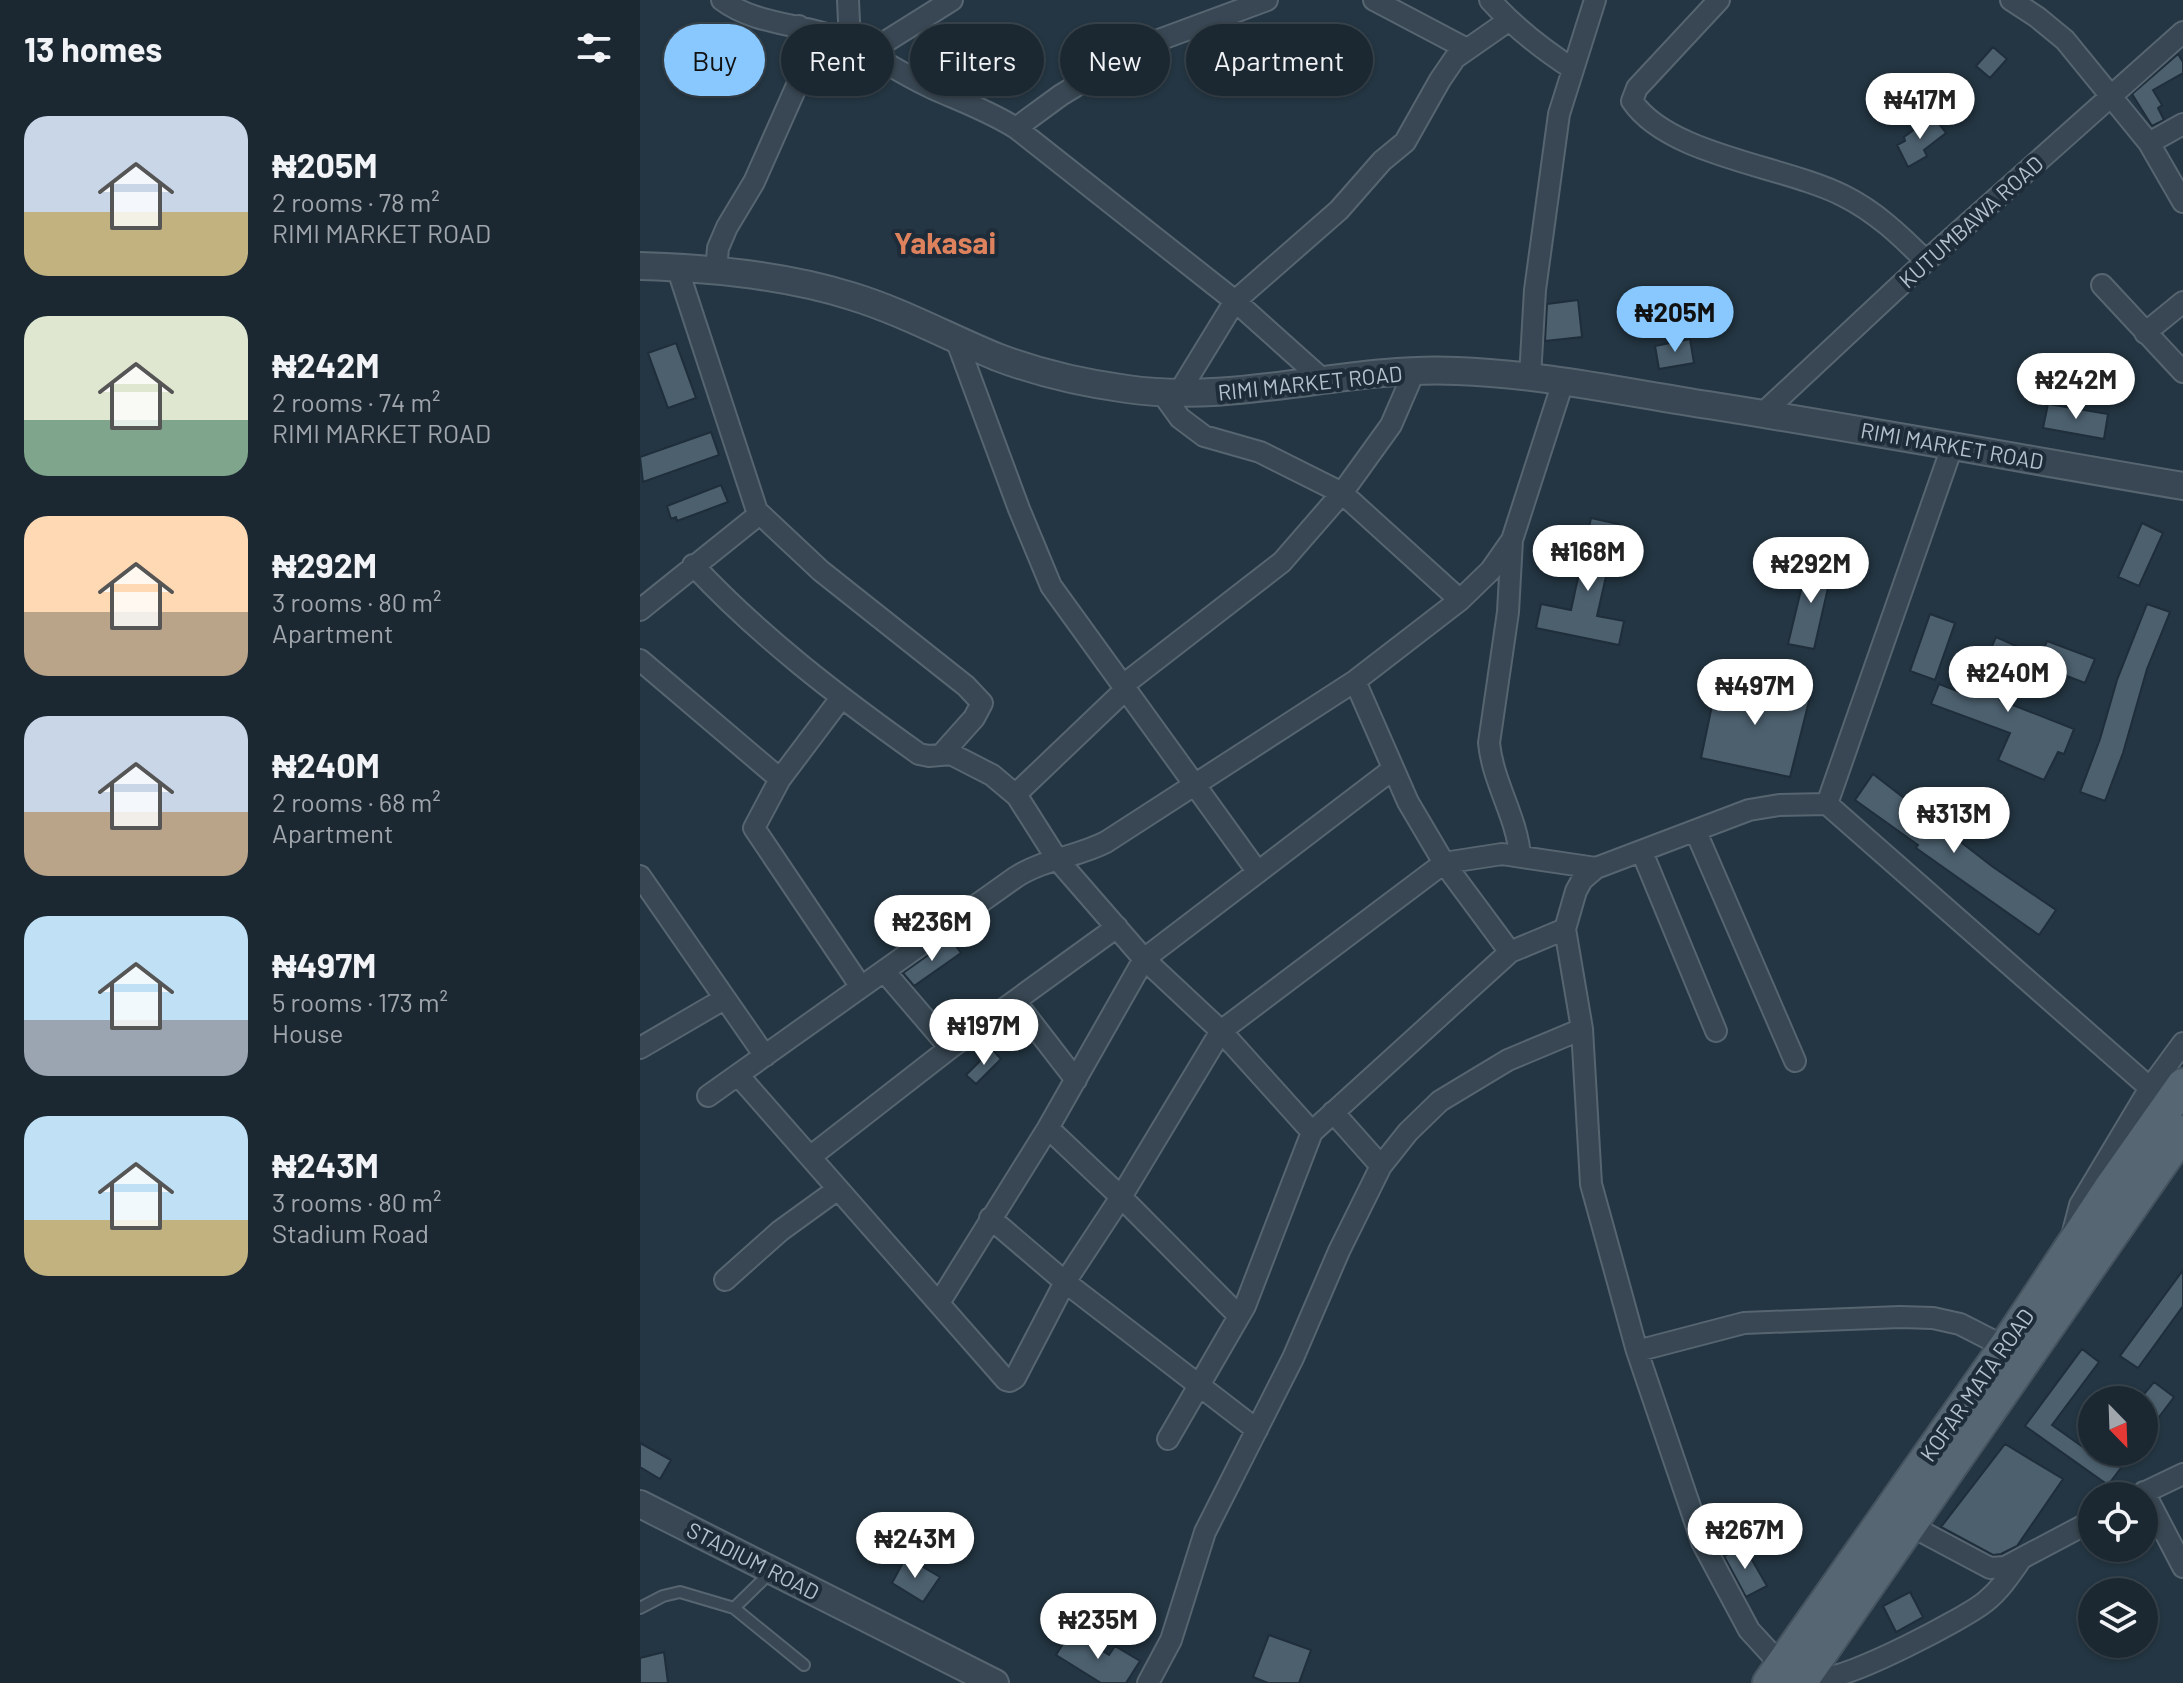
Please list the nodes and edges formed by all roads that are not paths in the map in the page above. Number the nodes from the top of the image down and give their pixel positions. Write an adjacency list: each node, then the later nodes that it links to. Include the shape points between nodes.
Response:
1 (722, 0): 11 (street, via 739,13)
2 (848, 0): 12 (street)
3 (952, 0): 13 (street)
4 (1267, 0): 21 (street, via 1140,47)
5 (1374, 0): 15 (street)
6 (1490, 0): 10 (street)
7 (1595, 0): 17 (street)
8 (1719, 0): 24 (street, via 1637,88 1632,101 1641,113 1691,143 1844,195 1888,223)
9 (2011, 0): 19 (street, via 2065,40)
10 (1508, 21): 15 (street); 17 (street)
11 (790, 24)
12 (853, 24)
13 (894, 30)
14 (2183, 32): 19 (street, KUTUMBAWA ROAD)
15 (1467, 49): 29 (street, via 1440,80 1405,142 1339,210)
16 (894, 67): 21 (street)
17 (1573, 69): 35 (street, via 1557,130 1535,290)
18 (792, 96): 27 (street, via 754,182 727,227)
19 (2110, 98): 22 (street); 24 (street, KUTUMBAWA ROAD)
20 (2183, 124): 22 (street)
21 (1016, 128): 29 (street)
22 (2149, 143): 23 (street)
23 (2183, 202)
24 (1926, 261): 39 (street, KUTUMBAWA ROAD)
25 (640, 266): 26 (street, RIMI MARKET ROAD)
26 (677, 267): 27 (street, RIMI MARKET ROAD); 43 (street)
27 (716, 270): 32 (street, RIMI MARKET ROAD, via 847,295)
28 (2102, 285): 31 (street)
29 (1235, 301): 36 (street); 38 (street)
30 (2183, 302): 31 (street)
31 (2145, 333): 34 (street)
32 (956, 339): 38 (street, RIMI MARKET ROAD, via 1083,383); 50 (street, via 1051,586)
33 (1414, 372): 35 (street, RIMI MARKET ROAD); 36 (street, RIMI MARKET ROAD); 42 (street, via 1391,425)
34 (2183, 372)
35 (1530, 377): 37 (street, RIMI MARKET ROAD)
36 (1322, 379): 38 (street, RIMI MARKET ROAD, via 1261,390)
37 (1563, 382): 39 (street, RIMI MARKET ROAD); 44 (street)
38 (1170, 393): 42 (street, via 1180,418 1204,436 1260,452)
39 (1762, 414): 40 (street, RIMI MARKET ROAD)
40 (1952, 447): 41 (street, RIMI MARKET ROAD); 57 (street)
41 (2183, 486)
42 (1342, 493): 46 (street); 50 (street, via 1282,562)
43 (757, 511): 45 (street); 52 (street, via 821,571 982,703)
44 (1512, 540): 46 (street); 60 (street, via 1508,612 1489,743)
45 (693, 565): 47 (street); 51 (street)
46 (1460, 600): 49 (street)
47 (640, 610)
48 (640, 660): 54 (street)
49 (1355, 681): 53 (street); 55 (street)
50 (1124, 688): 55 (street); 56 (street)
51 (841, 698): 52 (street, via 919,754); 54 (street)
52 (941, 755): 56 (street, via 951,754 992,775)
53 (1393, 769): 62 (street); 64 (street)
54 (780, 779): 71 (street, via 754,828)
55 (1194, 786): 61 (street, via 1088,851); 64 (street)
56 (1017, 796): 61 (street)
57 (1827, 804): 58 (street, via 1749,810); 85 (street)
58 (1696, 832): 59 (street); 81 (street)
59 (1642, 852): 63 (street); 76 (street)
60 (1520, 856): 62 (street); 63 (street)
61 (1057, 859): 66 (street); 70 (street, via 1028,870)
62 (1444, 863): 68 (street); 75 (street)
63 (1596, 868): 67 (street, via 1576,891)
64 (1257, 871): 69 (street)
65 (640, 876): 72 (street)
66 (1117, 927): 69 (street); 73 (street)
67 (1565, 929): 68 (street); 74 (street)
68 (1510, 952): 87 (street)
69 (1144, 959): 75 (street); 83 (street)
70 (884, 971): 71 (street); 79 (street)
71 (861, 987): 80 (street)
72 (724, 999): 78 (street); 80 (street)
73 (1015, 1001): 79 (street); 83 (street)
74 (1582, 1029): 93 (street, via 1508,1060 1440,1101); 104 (street, via 1591,1184)
75 (1221, 1031): 89 (street); 95 (street)
76 (1716, 1031)
77 (2183, 1043): 85 (street)
78 (640, 1048)
79 (950, 1048): 92 (street)
80 (765, 1056): 82 (street)
81 (1795, 1061)
82 (738, 1075): 86 (street); 92 (street)
83 (1076, 1080): 88 (street)
84 (2183, 1085): 96 (main road, KOFAR MATA ROAD)
85 (2150, 1088): 98 (street, via 2080,1205)
86 (708, 1096)
87 (1333, 1112): 89 (street); 93 (street)
88 (1048, 1128): 95 (street); 97 (street)
89 (1312, 1132): 102 (street)
90 (2183, 1132): 96 (main road, KOFAR MATA ROAD)
91 (2183, 1153): 98 (street, via 2133,1223)
92 (810, 1157): 94 (street)
93 (1381, 1166): 106 (street)
94 (838, 1189): 99 (street); 101 (street)
95 (1121, 1197): 100 (street); 102 (street)
96 (2119, 1198): 98 (main road, KOFAR MATA ROAD)
97 (990, 1218): 100 (street); 101 (street)
98 (2082, 1255): 103 (main road, KOFAR MATA ROAD); 108 (main road, KOFAR MATA ROAD)
99 (725, 1280)
100 (1065, 1282): 101 (street, via 1010,1381); 105 (street)
101 (939, 1303)
102 (1239, 1316): 105 (street)
103 (2005, 1347): 104 (street, via 1960,1324 1900,1317 1744,1323); 108 (main road, KOFAR MATA ROAD)
104 (1637, 1351): 121 (street, via 1702,1542 1749,1630)
105 (1199, 1385): 106 (street); 107 (street)
106 (1257, 1430): 123 (street, via 1205,1532 1171,1640)
107 (1168, 1439)
108 (1942, 1458): 113 (main road, KOFAR MATA ROAD); 121 (main road, KOFAR MATA ROAD)
109 (2183, 1474): 110 (street)
110 (2158, 1486)
111 (640, 1504): 117 (street, STADIUM ROAD)
112 (2158, 1525): 116 (street)
113 (1911, 1526): 115 (street, via 1990,1568); 121 (main road, KOFAR MATA ROAD)
114 (2078, 1528): 115 (street)
115 (2021, 1559): 121 (street, via 1983,1604 1939,1629 1856,1670 1826,1677)
116 (2183, 1567)
117 (773, 1570): 119 (lane); 122 (street, STADIUM ROAD)
118 (640, 1608): 119 (lane, via 680,1592)
119 (734, 1608): 120 (lane)
120 (804, 1665)
121 (1790, 1675)
122 (995, 1683)
123 (1148, 1683)

